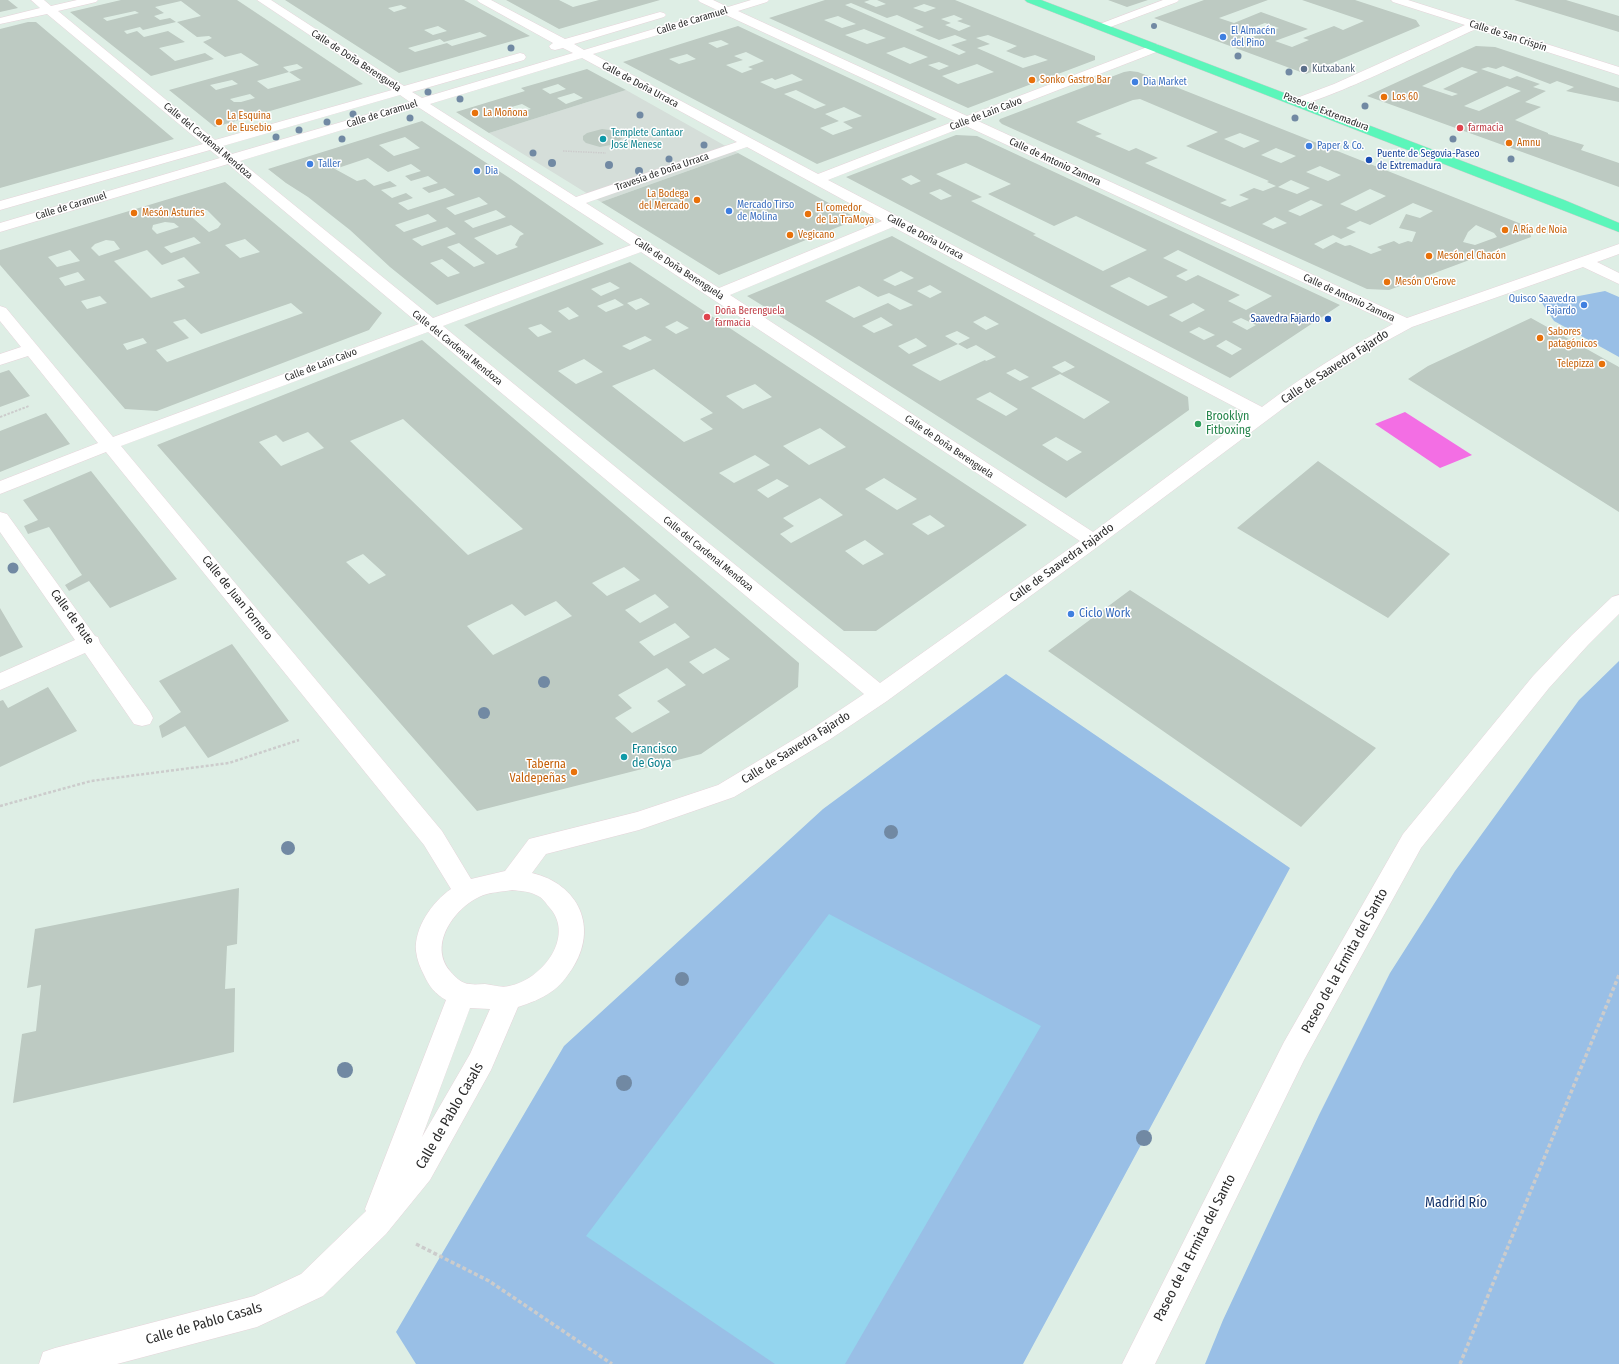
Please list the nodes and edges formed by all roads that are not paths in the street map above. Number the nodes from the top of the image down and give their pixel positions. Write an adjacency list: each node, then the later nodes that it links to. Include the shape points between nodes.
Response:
1 (92, 0): 10 (street)
2 (263, 0): 24 (street, Calle de Doña Berenguela)
3 (483, 0): 18 (street, Calle de Doña Urraca)
4 (707, 0): 11 (street, Calle de Caramuel); 12 (street, Calle de Antonio Zamora)
5 (763, 0): 12 (street, Calle de Caramuel)
6 (1031, 0): 17 (main road, Paseo de Extremadura)
7 (1173, 0): 17 (street)
8 (1397, 0): 14 (street, Calle de San Crispín)
9 (1444, 3): 14 (street)
10 (44, 5): 15 (street); 29 (street, Calle del Cardenal Mendoza)
11 (691, 6)
12 (726, 11): 22 (street, Calle de Caramuel); 27 (street, Calle de Antonio Zamora)
13 (669, 12): 18 (street, Calle de Caramuel)
14 (1435, 12): 16 (street, Calle de San Crispín)
15 (0, 21)
16 (1475, 25): 23 (street, Calle de San Crispín); 26 (street)
17 (1101, 27): 19 (main road, Paseo de Extremadura)
18 (562, 44): 20 (street, Calle de Caramuel); 22 (street, Calle de Doña Urraca)
19 (1155, 48): 26 (main road, Paseo de Extremadura); 27 (street, Calle de Laín Calvo)
20 (543, 50)
21 (528, 54): 24 (street, Calle de Caramuel)
22 (582, 54): 25 (street, Calle de Caramuel); 28 (street, Calle de Doña Urraca)
23 (1619, 71)
24 (401, 91): 25 (street, Calle de Doña Berenguela); 29 (street, Calle de Caramuel)
25 (420, 102): 30 (street, Calle de Caramuel); 32 (street, Calle de Doña Berenguela)
26 (1299, 102): 36 (main road, Paseo de Extremadura, via 1560,202)
27 (967, 121): 31 (street, Calle de Laín Calvo); 43 (street, Calle de Antonio Zamora)
28 (749, 142): 31 (street, Calle de Doña Urraca); 32 (street, Travesía de Doña Urraca)
29 (214, 145): 30 (street, Calle del Cardenal Mendoza); 33 (street, Calle de Caramuel)
30 (229, 159): 35 (street, Calle de Caramuel); 44 (street, Calle del Cardenal Mendoza)
31 (818, 180): 34 (street, Calle de Doña Urraca)
32 (575, 202): 37 (street, Calle de Doña Berenguela)
33 (0, 206)
34 (894, 221): 41 (street); 47 (street, Calle de Doña Urraca)
35 (0, 228)
36 (1619, 228)
37 (643, 246): 41 (street, Calle de Doña Berenguela); 44 (street, Calle de Laín Calvo)
38 (1619, 249): 39 (street, Calle de Saavedra Fajardo)
39 (1583, 260): 40 (street); 43 (street, Calle de Saavedra Fajardo)
40 (1619, 279)
41 (718, 294): 51 (street, Calle de Doña Berenguela)
42 (0, 311): 45 (street, Calle de Juan Tornero)
43 (1406, 324): 47 (street, Calle de Saavedra Fajardo, via 1373,340 1303,385)
44 (429, 325): 48 (street, Calle de Laín Calvo); 55 (street, Calle del Cardenal Mendoza)
45 (31, 349): 46 (street); 48 (street, Calle de Juan Tornero)
46 (0, 360)
47 (1263, 416): 51 (street, Calle de Saavedra Fajardo)
48 (111, 444): 49 (street, Calle de Laín Calvo); 58 (street, Calle de Juan Tornero, via 433,838)
49 (0, 488)
50 (0, 518): 53 (street, Calle de Rute)
51 (1093, 542): 55 (street, Calle de Saavedra Fajardo)
52 (1619, 602): 63 (street, Paseo de la Ermita del Santo, via 1541,682 1412,841 1294,1051)
53 (90, 642): 54 (street); 56 (street, Calle de Rute)
54 (0, 682)
55 (879, 695): 57 (street, Calle de Saavedra Fajardo, via 726,792 639,821 538,846)
56 (142, 718)
57 (512, 880): 58 (street, via 488,883); 60 (street, via 534,883 552,891 565,904 572,922 572,940 565,959 551,977 532,990)
58 (466, 892): 59 (street, via 447,906 434,925 428,946 431,966 442,983)
59 (461, 995): 60 (street); 61 (street, Calle de Pablo Casals)
60 (508, 998): 61 (street, Calle de Pablo Casals, via 481,1061 419,1170)
61 (375, 1223): 62 (street, Calle de Pablo Casals, via 312,1285 258,1311)
62 (55, 1364)
63 (1138, 1364)

